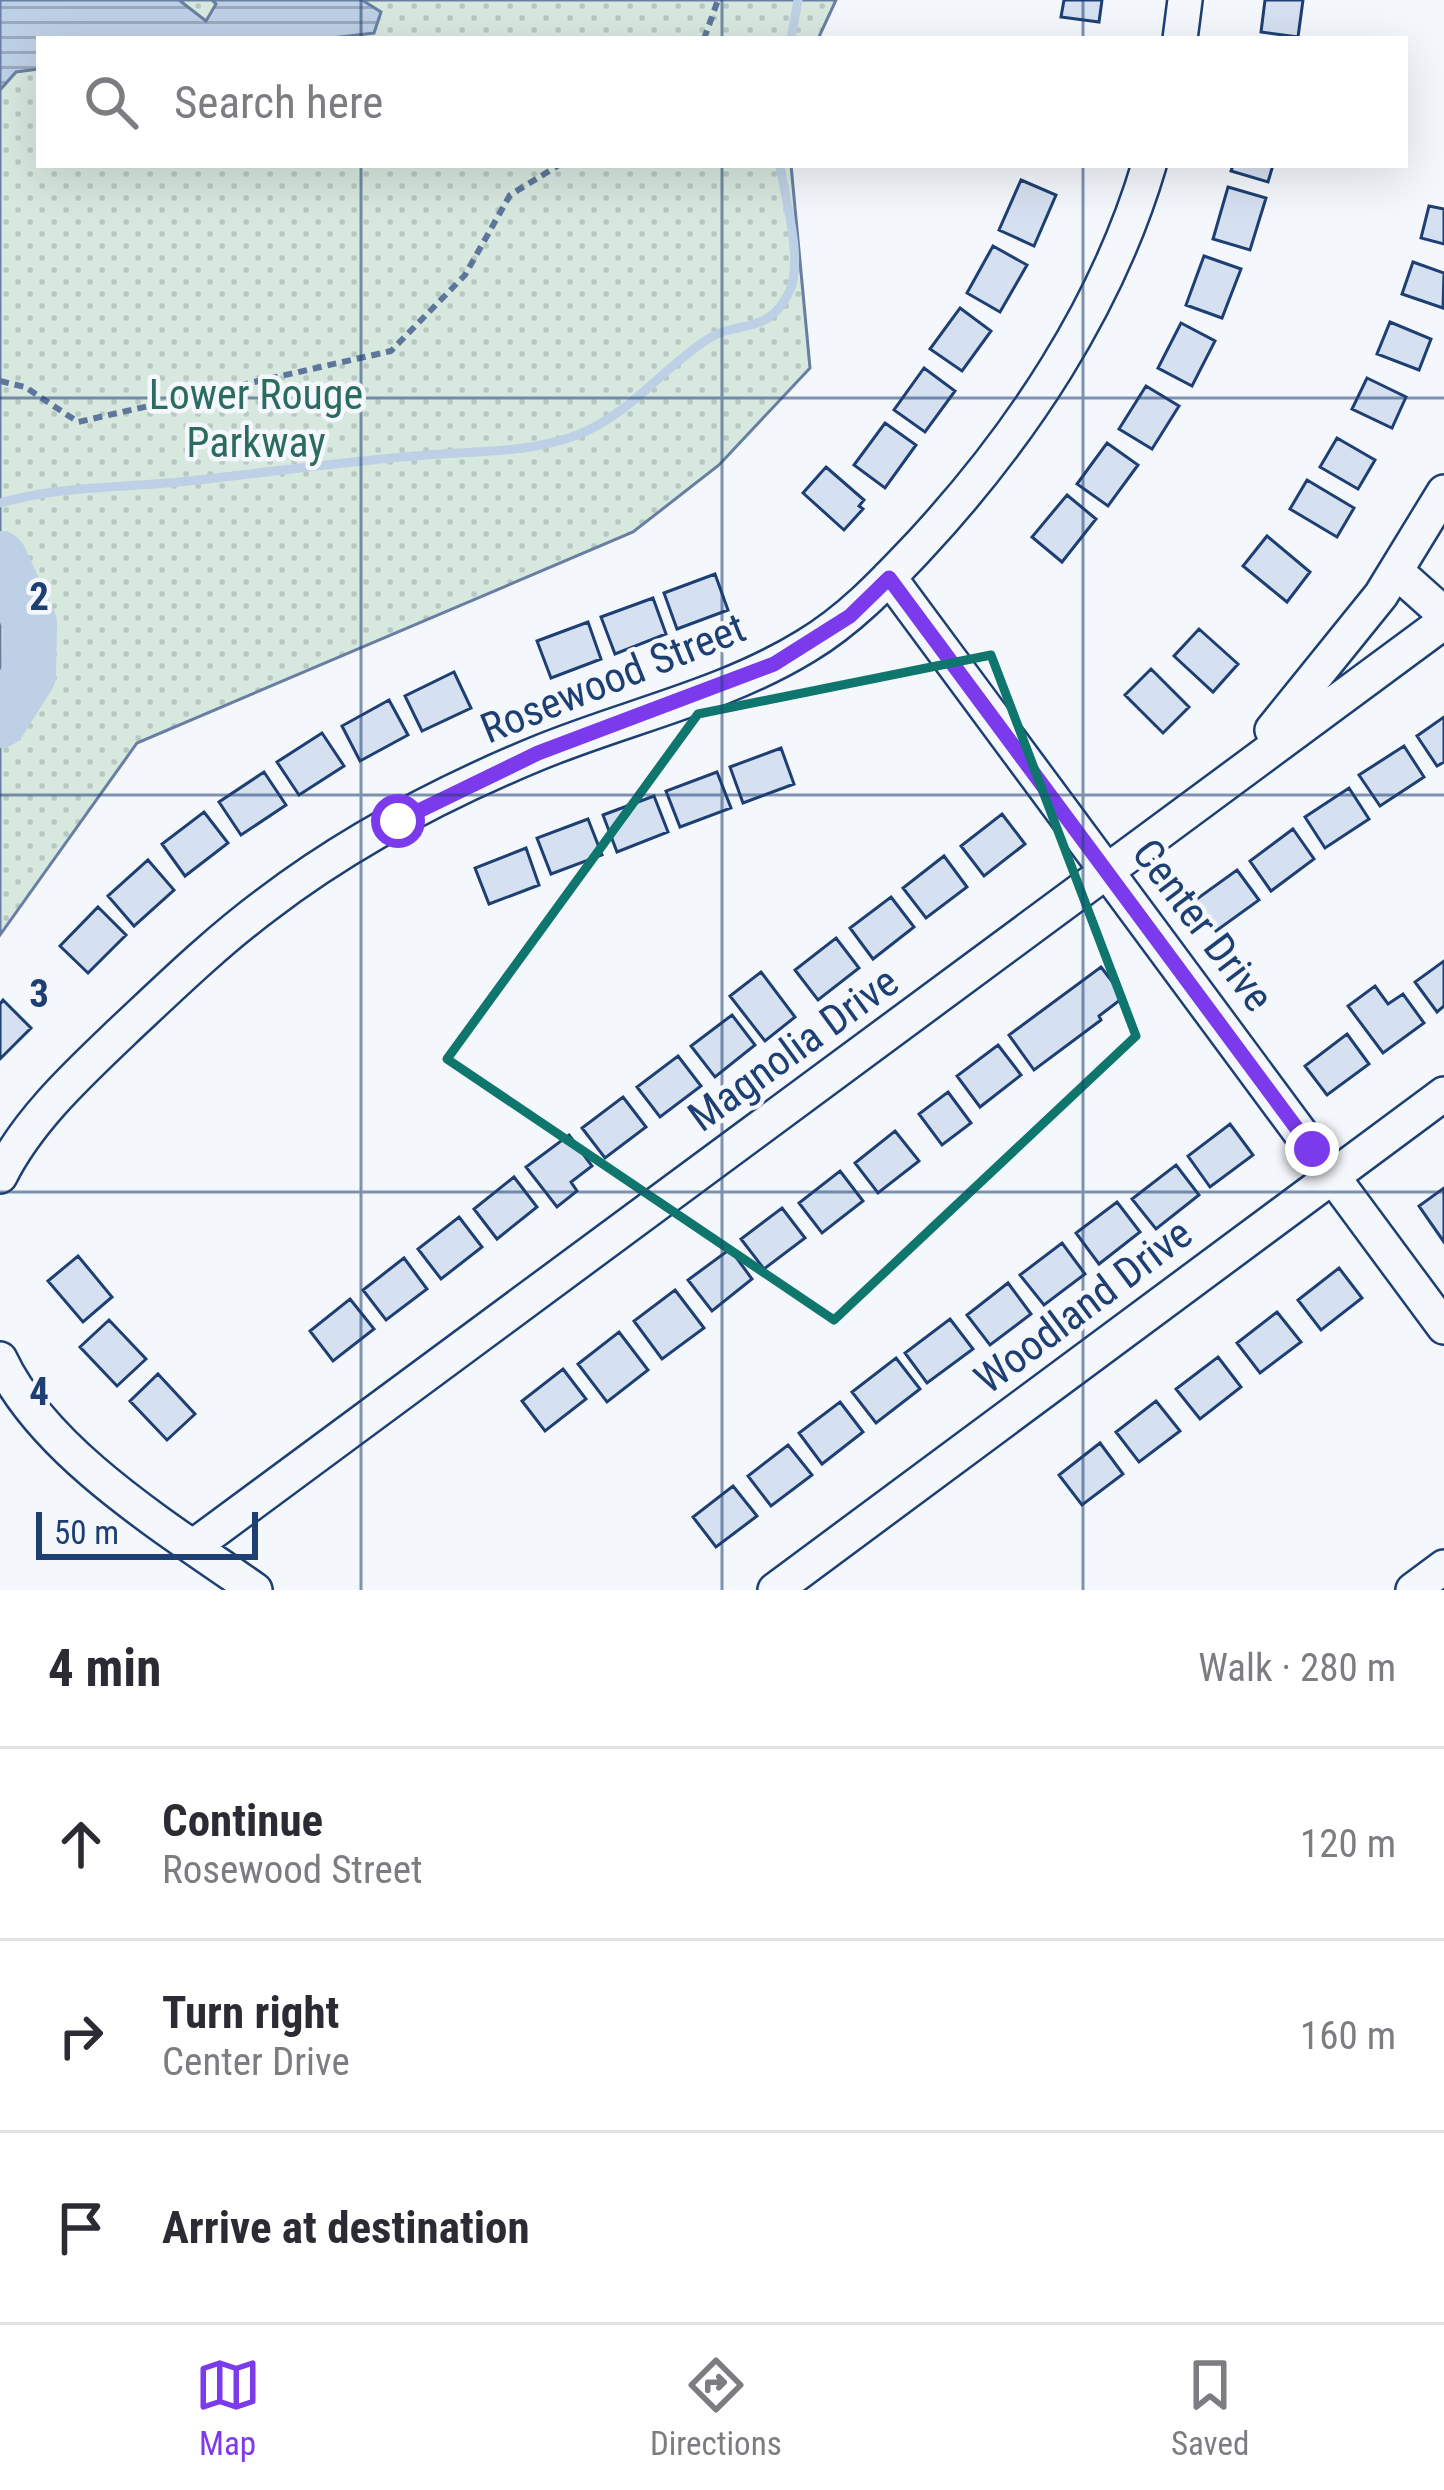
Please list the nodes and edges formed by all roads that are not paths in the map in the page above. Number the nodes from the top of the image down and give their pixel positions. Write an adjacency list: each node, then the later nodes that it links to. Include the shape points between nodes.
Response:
1 (1185, 0): 2 (street)
2 (1180, 36)
3 (1148, 168): 6 (street, Rosewood Street, via 1106,279 1055,369 979,476)
4 (1444, 492): 5 (street)
5 (1396, 571): 7 (street, Magnolia Drive); 8 (street, via 1345,644)
6 (889, 578): 9 (street, Center Drive); 11 (street, Rosewood Street, via 850,616 774,664 497,771 322,867 266,905 98,1055 26,1131)
7 (1444, 618): 8 (street, Magnolia Drive)
8 (1231, 776): 9 (street, Magnolia Drive)
9 (1108, 873): 12 (street, Center Drive); 15 (street, Magnolia Drive)
10 (1444, 1094): 12 (street, Woodland Drive)
11 (0, 1176)
12 (1333, 1177): 13 (street, Center Drive); 18 (street, Woodland Drive)
13 (1444, 1328)
14 (0, 1359): 15 (street, via 66,1448)
15 (194, 1546): 17 (street)
16 (1444, 1567): 19 (street)
17 (255, 1590)
18 (775, 1590)
19 (1413, 1590)

